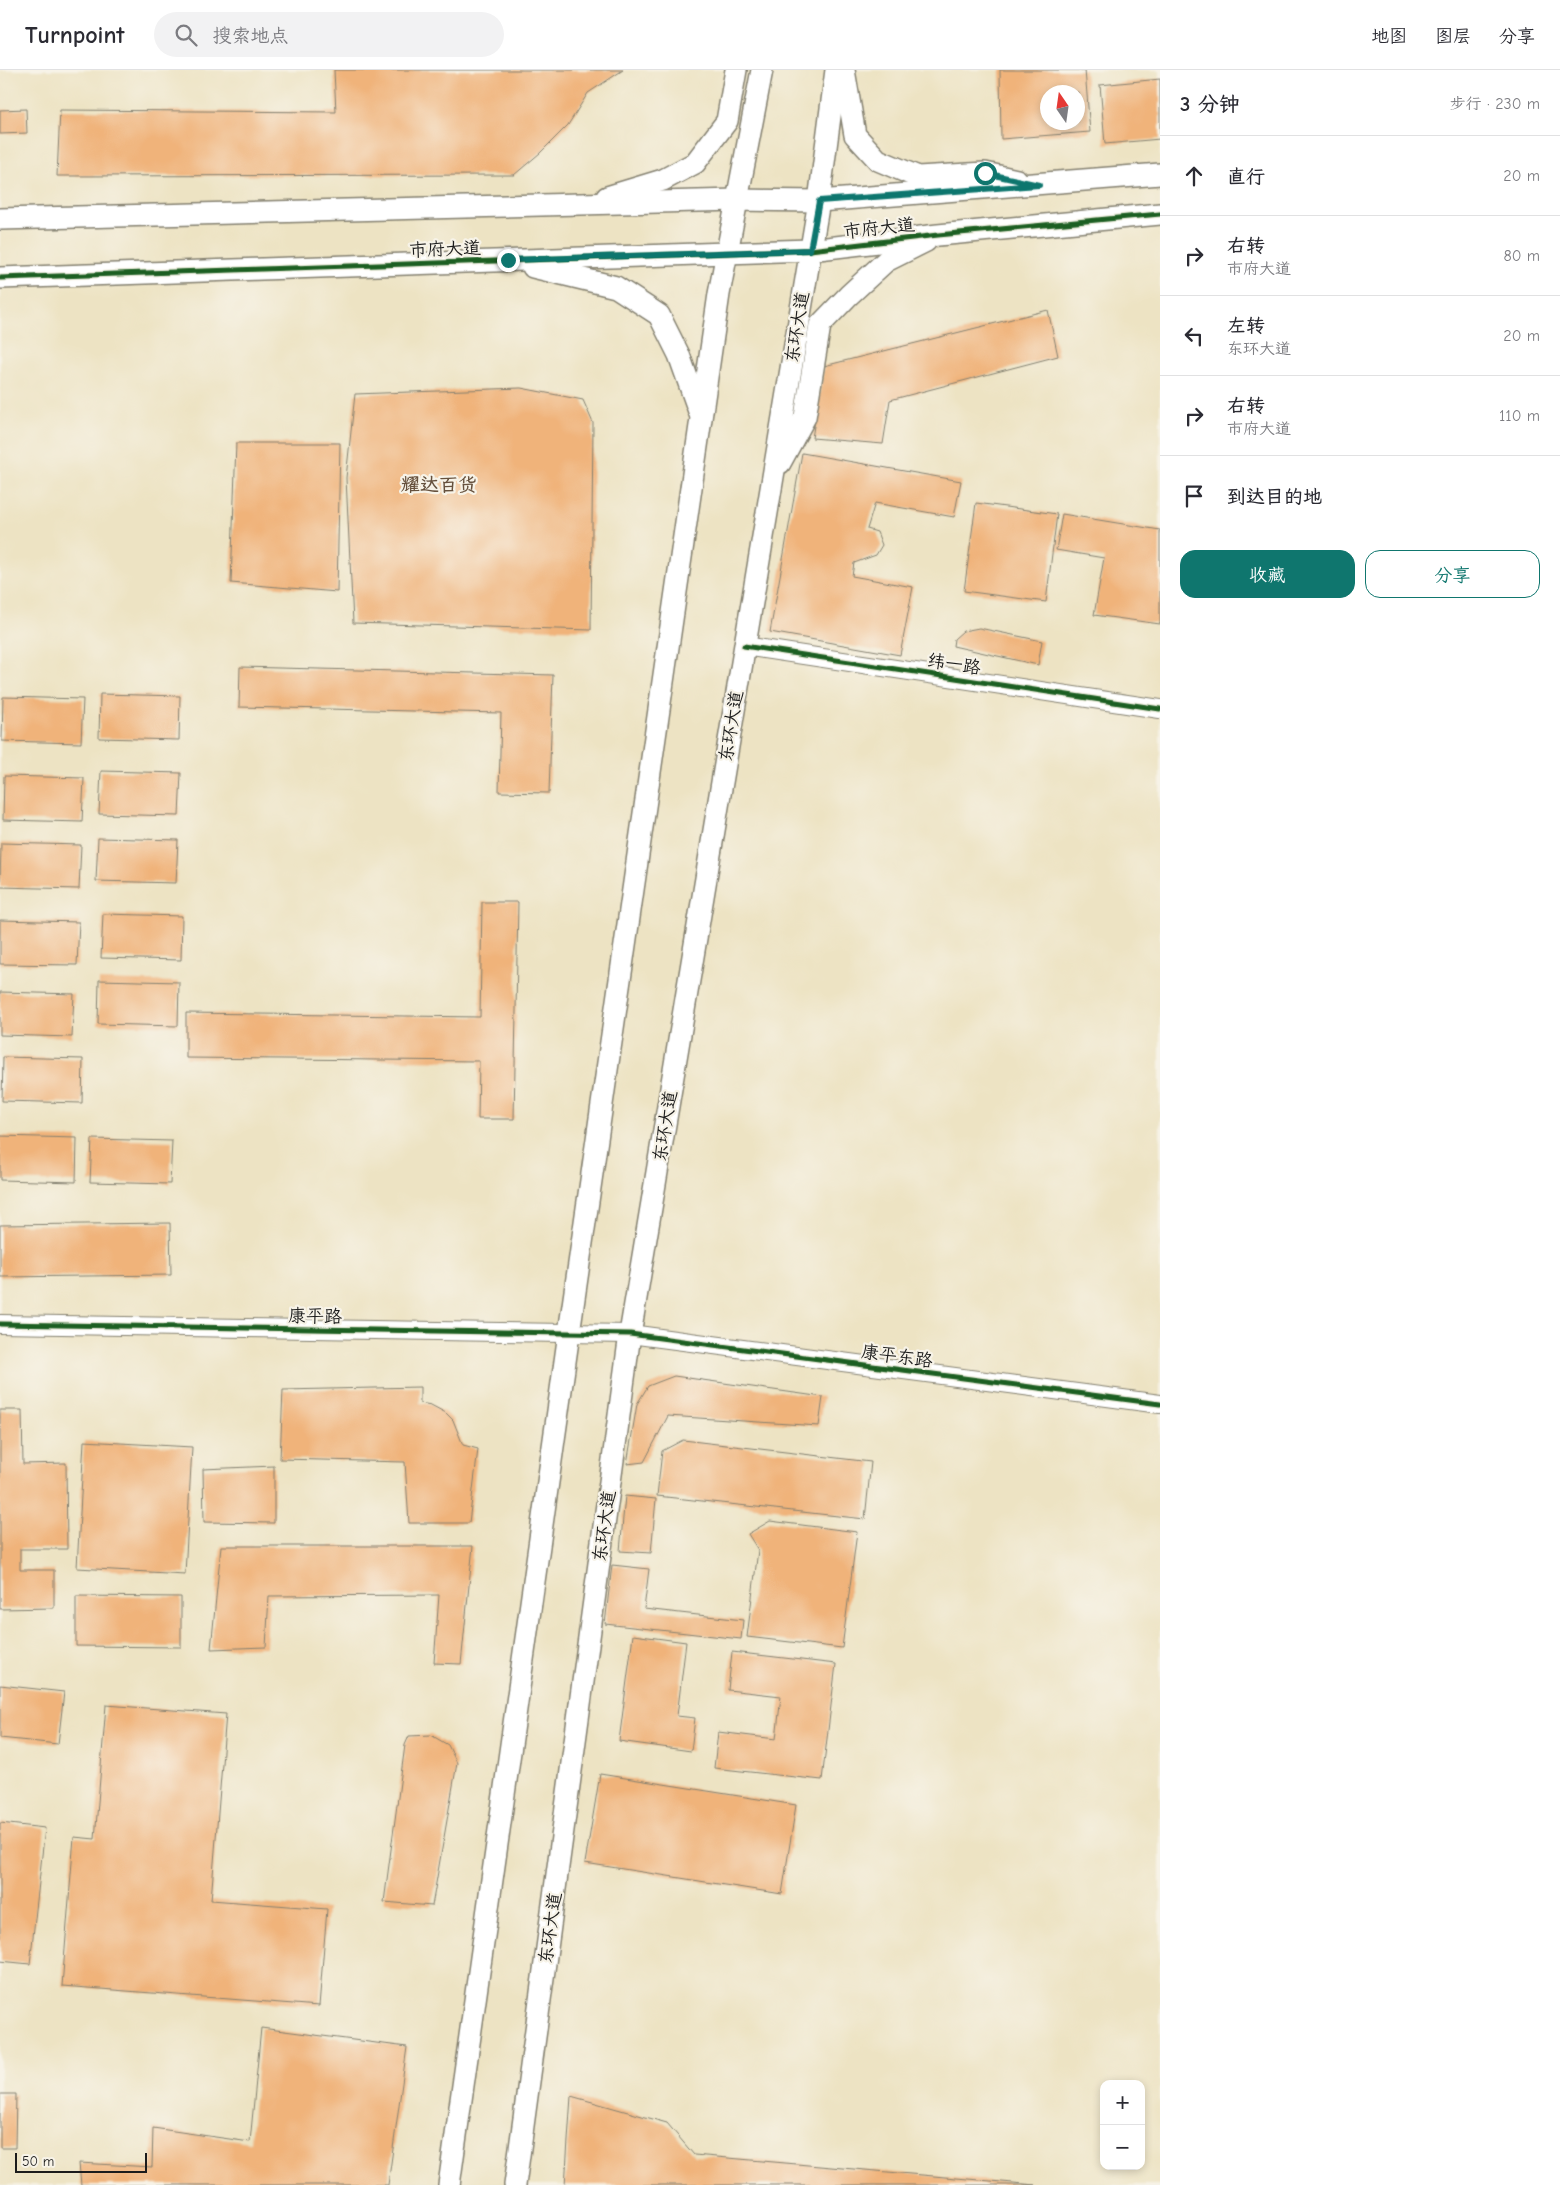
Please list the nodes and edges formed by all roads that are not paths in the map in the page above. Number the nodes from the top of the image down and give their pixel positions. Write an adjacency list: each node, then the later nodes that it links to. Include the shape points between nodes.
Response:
1 (736, 70): 9 (main road, via 727,121 695,163 663,180)
2 (762, 70): 7 (main road)
3 (836, 70): 8 (main road, 东环大道)
4 (844, 70): 6 (main road, via 855,135 878,160 918,177 985,173)
5 (1160, 174): 6 (main road, 市府大道)
6 (1039, 185): 8 (main road, 市府大道)
7 (737, 200): 8 (main road, 市府大道); 9 (main road, 市府大道); 14 (main road)
8 (819, 201): 13 (main road, 东环大道)
9 (581, 204): 11 (main road, 市府大道)
10 (1160, 214): 12 (main road, 市府大道)
11 (0, 219)
12 (938, 235): 13 (main road, 市府大道); 18 (main road, via 886,261 820,325 805,417)
13 (810, 250): 14 (main road, 市府大道); 18 (main road, 东环大道)
14 (727, 253): 15 (main road, 市府大道); 17 (main road)
15 (508, 260): 16 (main road, 市府大道); 17 (main road, via 616,287 659,315 680,355)
16 (0, 278)
17 (701, 417): 22 (main road)
18 (772, 479): 19 (main road, 东环大道)
19 (744, 646): 20 (street, 纬一路); 23 (main road, 东环大道)
20 (1160, 709)
21 (0, 1324): 22 (street, 康平路)
22 (569, 1333): 23 (street, 康平路); 25 (main road)
23 (630, 1334): 24 (street, 康平东路); 26 (main road, 东环大道)
24 (1160, 1404)
25 (449, 2185)
26 (516, 2185)

